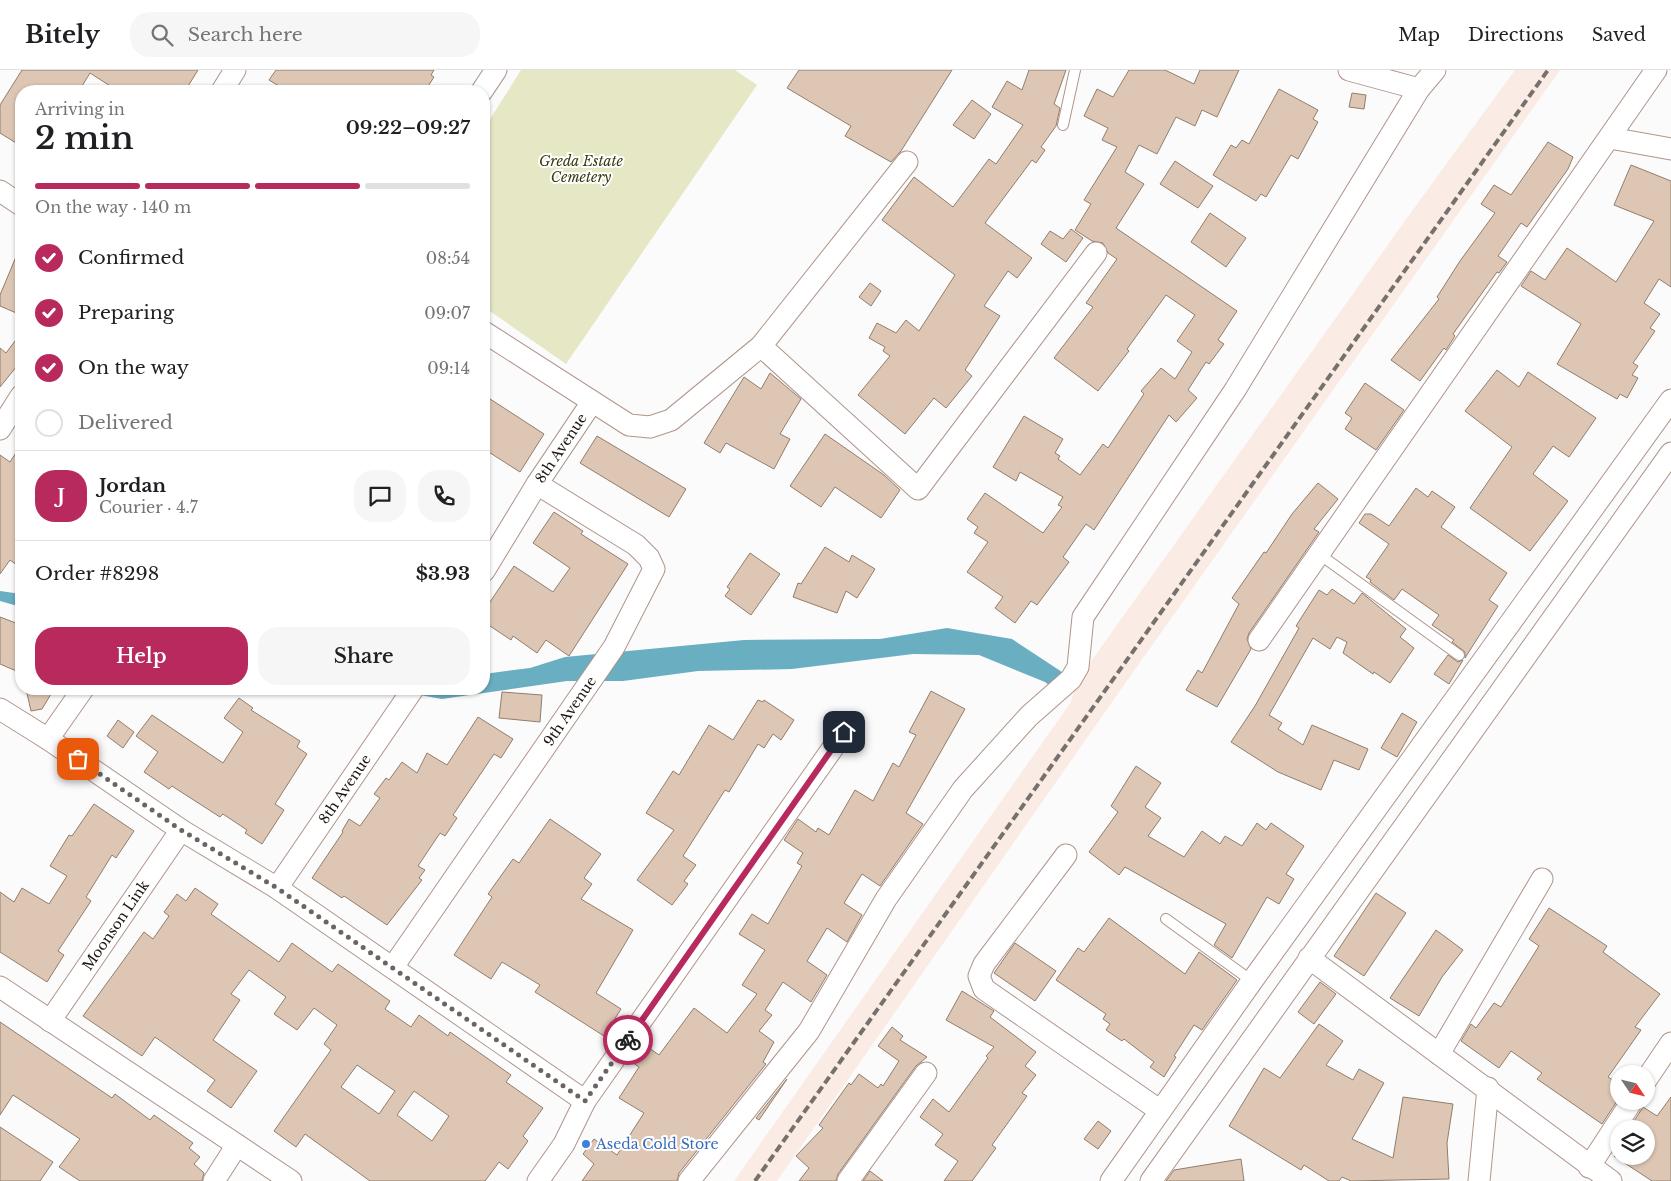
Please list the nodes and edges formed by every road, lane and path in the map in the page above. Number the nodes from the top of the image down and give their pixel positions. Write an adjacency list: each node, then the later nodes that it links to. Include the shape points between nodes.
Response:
1 (235, 70): 7 (street)
2 (496, 70): 8 (street)
3 (1075, 70): 10 (lane)
4 (1349, 70): 9 (street)
5 (1435, 70): 9 (street)
6 (1656, 70): 11 (street)
7 (226, 85)
8 (486, 85)
9 (1419, 89): 57 (street, via 1235,390 1083,618 1078,667 1071,679 1029,716 963,789 886,899 809,1031)
10 (1063, 125)
11 (1610, 138): 12 (street); 25 (street)
12 (1671, 149)
13 (906, 162): 18 (street)
14 (0, 190): 15 (street)
15 (15, 200)
16 (1096, 253): 18 (street, via 918,489)
17 (490, 336): 20 (street)
18 (761, 346): 20 (street, via 671,420 650,427 629,425)
19 (1671, 400): 41 (street)
20 (592, 402): 24 (street, 8th Avenue)
21 (15, 405): 22 (street)
22 (0, 428)
23 (1671, 453): 39 (street)
24 (537, 484): 26 (street, 8th Avenue); 40 (street, 9th Avenue, via 636,545 649,558 654,569 614,647)
25 (1319, 554): 27 (street); 28 (lane)
26 (490, 561)
27 (1258, 640)
28 (1460, 655)
29 (79, 695): 33 (street)
30 (409, 695): 37 (street, 8th Avenue)
31 (0, 709): 33 (street)
32 (844, 732): 49 (street)
33 (48, 739): 34 (street)
34 (181, 830): 37 (street); 43 (street, Moonson Link)
35 (1066, 854): 50 (street, via 984,964 979,976 984,989)
36 (1542, 880): 45 (street)
37 (277, 888): 40 (street)
38 (1166, 919): 41 (lane)
39 (1309, 958): 45 (street); 60 (street)
40 (392, 967): 49 (street)
41 (1252, 981): 50 (street)
42 (0, 987): 43 (street)
43 (50, 1021): 52 (street)
44 (1671, 1043): 46 (street)
45 (1439, 1054): 48 (street)
46 (1655, 1067)
47 (926, 1073): 58 (street)
48 (1488, 1088): 53 (street); 61 (street)
49 (585, 1101): 56 (street, via 564,1144)
50 (1159, 1110): 59 (street)
51 (1626, 1110): 53 (street)
52 (237, 1145): 54 (street); 55 (street)
53 (1589, 1167): 62 (street)
54 (214, 1181)
55 (291, 1181)
56 (538, 1181)
57 (689, 1181)
58 (848, 1181)
59 (1111, 1181)
60 (1150, 1181)
61 (1479, 1181)
62 (1611, 1181)

